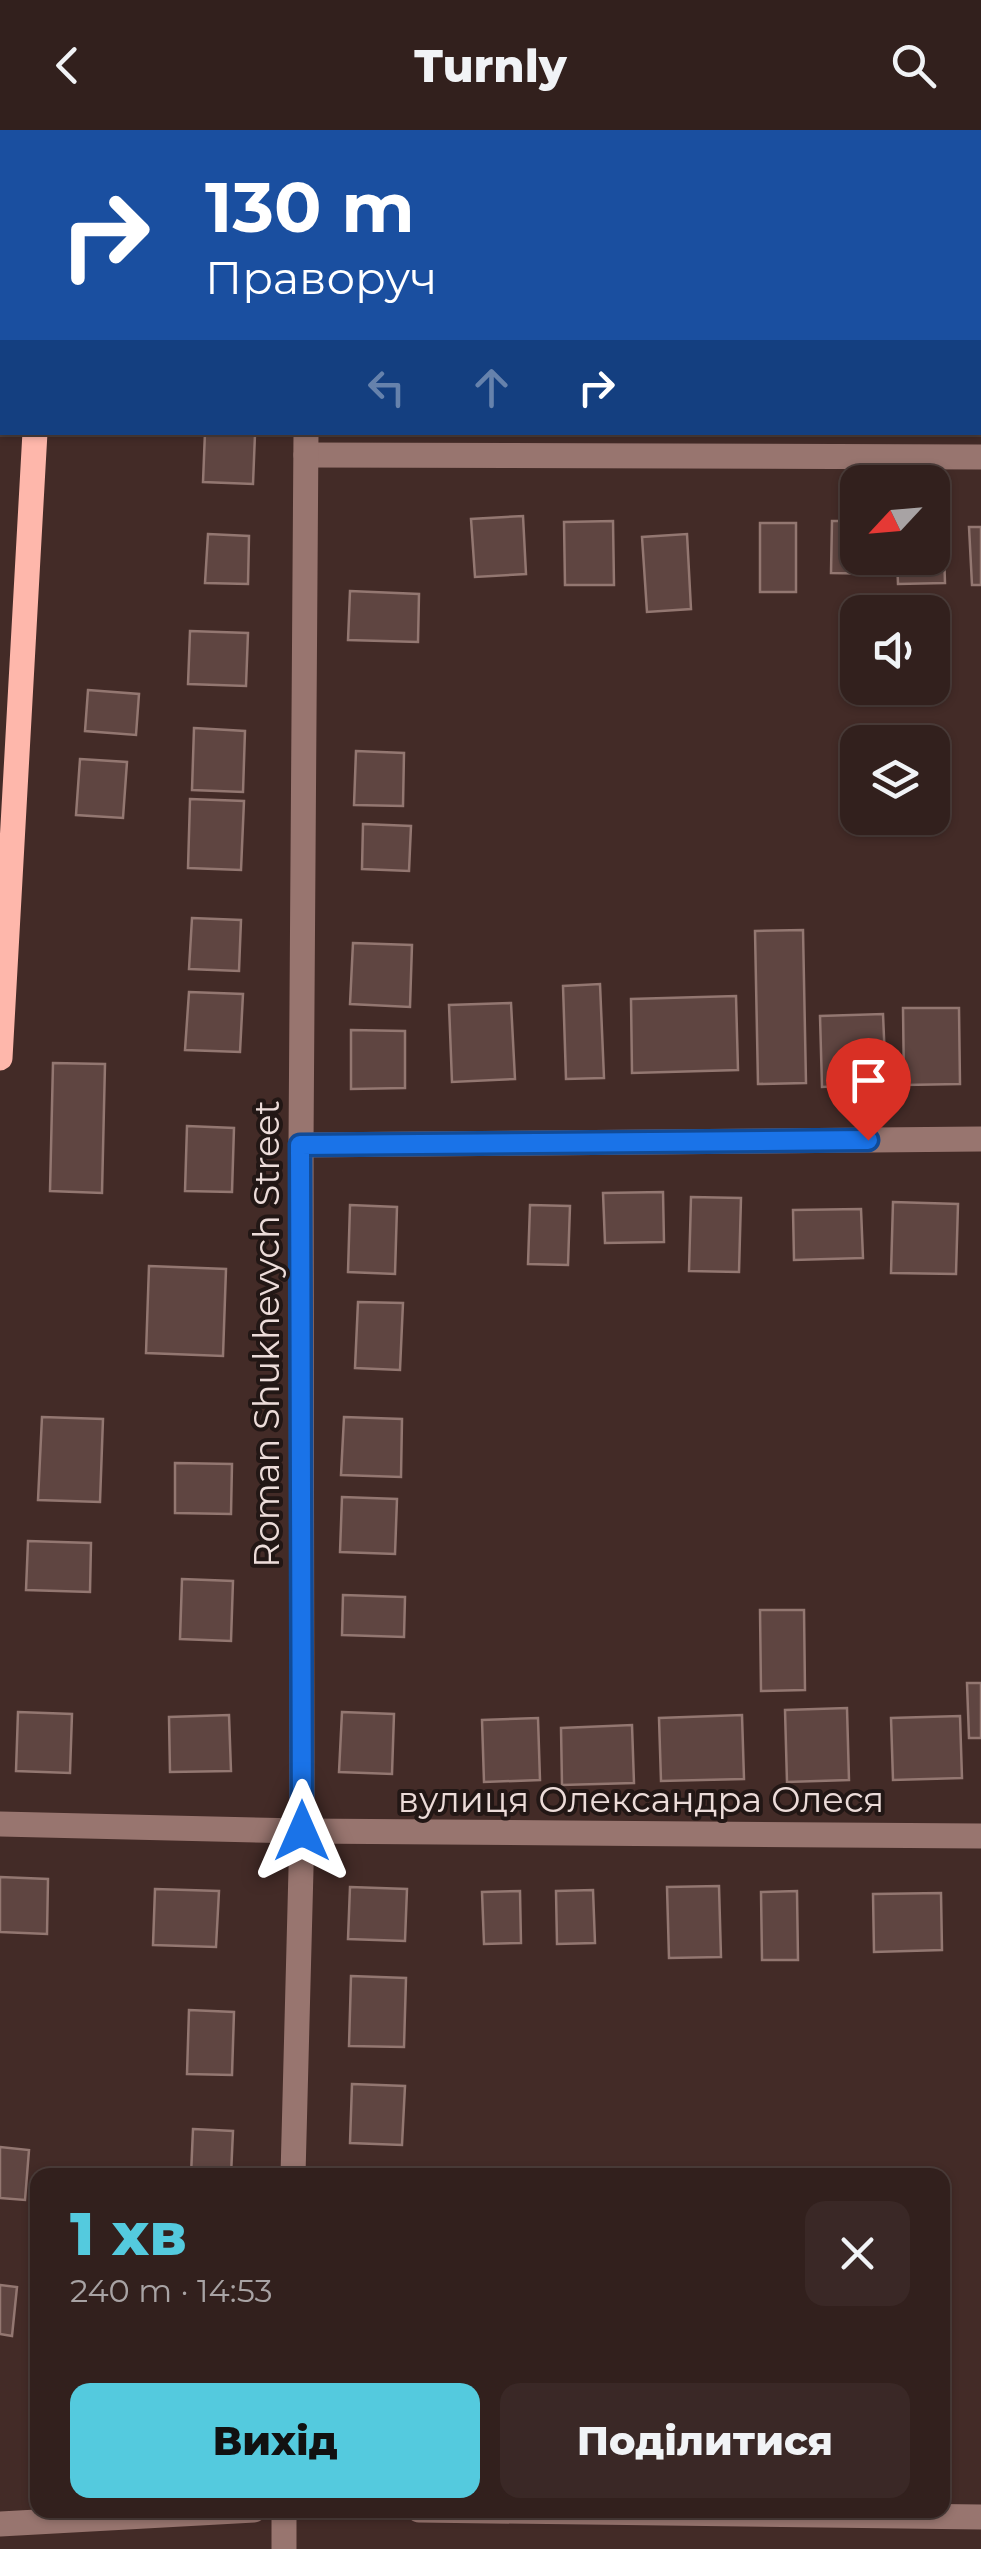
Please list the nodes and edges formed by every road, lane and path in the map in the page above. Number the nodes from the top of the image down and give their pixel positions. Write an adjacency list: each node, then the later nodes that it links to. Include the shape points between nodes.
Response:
1 (35, 435): 4 (main road)
2 (306, 444): 3 (street); 6 (street, Roman Shukhevych Street)
3 (981, 457)
4 (0, 1058)
5 (981, 1139): 6 (street)
6 (300, 1145): 8 (street, Roman Shukhevych Street)
7 (0, 1824): 8 (street, вулиця Олександра Олеся)
8 (302, 1831): 9 (street, вулиця Олександра Олеся); 10 (street, Roman Shukhevych Street)
9 (981, 1836)
10 (292, 2168)
11 (950, 2516): 12 (street)
12 (981, 2516)
13 (109, 2518): 15 (street)
14 (284, 2518): 16 (street)
15 (0, 2524)
16 (284, 2549)

